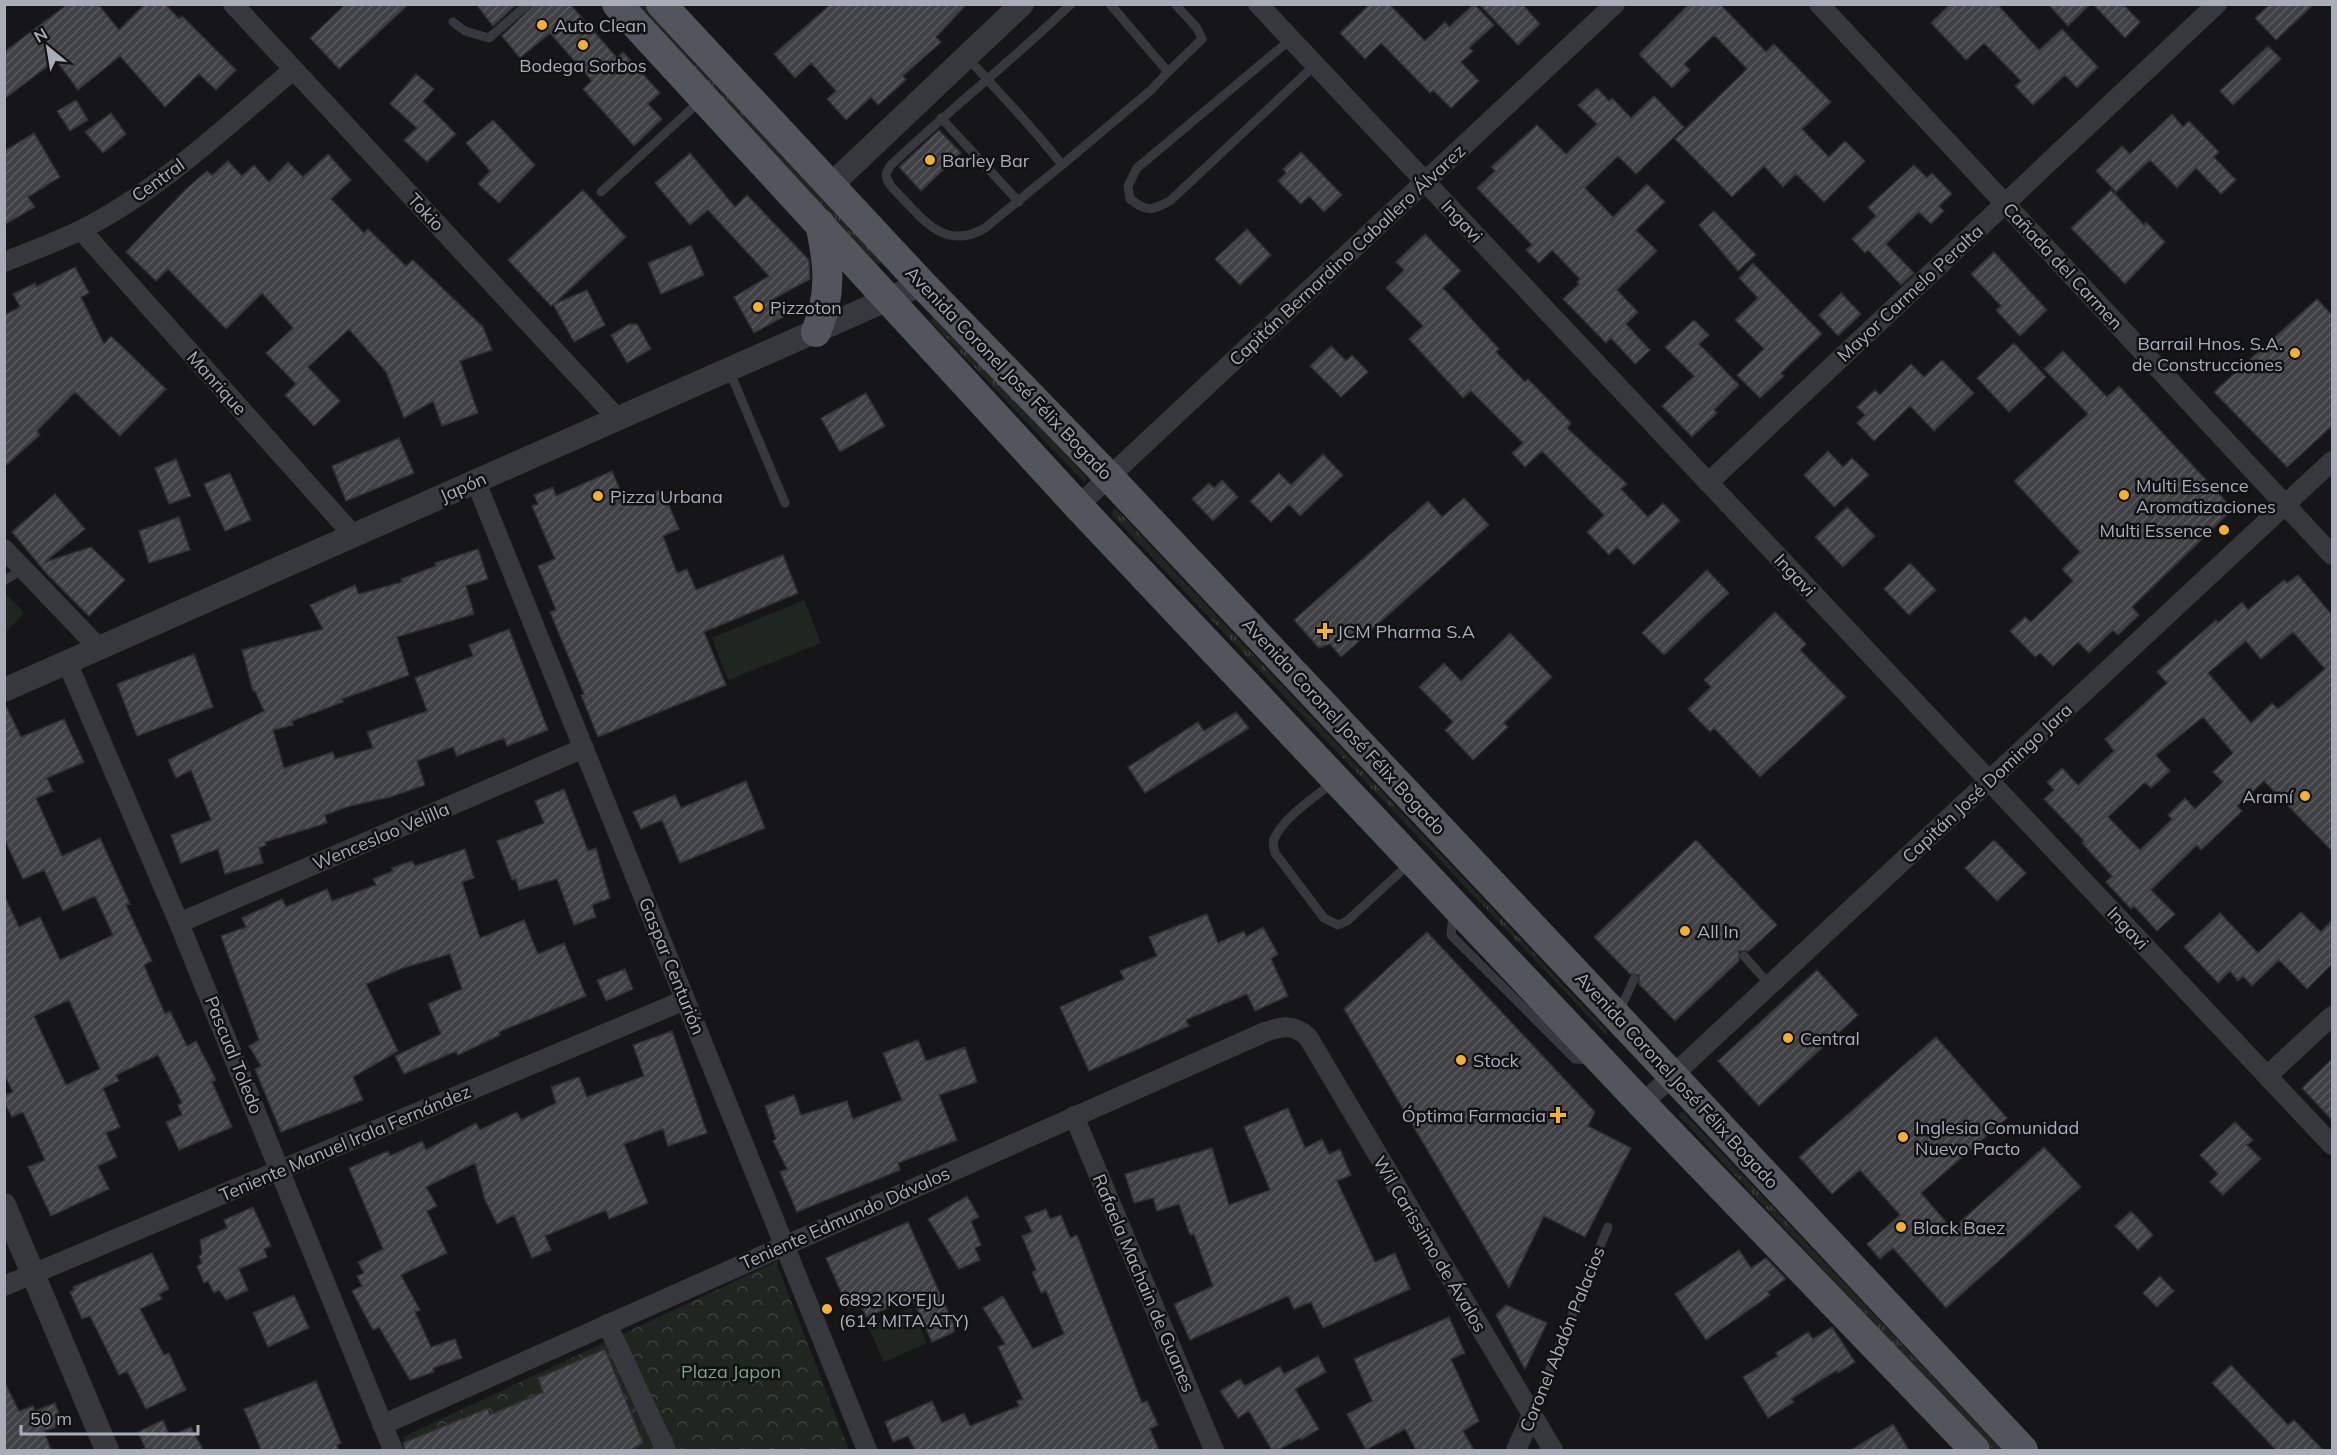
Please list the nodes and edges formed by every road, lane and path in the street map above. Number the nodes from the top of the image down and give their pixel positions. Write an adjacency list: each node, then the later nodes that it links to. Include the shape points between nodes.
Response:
1 (233, 4): 17 (street, Tokio)
2 (528, 4): 13 (lane, via 489,38 472,34)
3 (617, 4): 20 (main road, Avenida Coronel José Félix Bogado)
4 (661, 4): 24 (main road, Avenida Coronel José Félix Bogado)
5 (1022, 4): 15 (street)
6 (1071, 4): 19 (lane)
7 (1110, 4): 18 (lane)
8 (1175, 4): 18 (lane, via 1202,39)
9 (1258, 4): 14 (street, Ingavi)
10 (1615, 4): 23 (street, Capitán Bernardino Caballero Álvarez)
11 (1819, 4): 27 (street, Cañada del Carmen)
12 (2217, 4): 27 (street, Mayor Carmelo Peralta)
13 (453, 22)
14 (1290, 39): 16 (street, Ingavi); 16 (lane, via 1137,168 1128,186 1130,199 1153,210 1170,201)
15 (967, 57): 19 (lane); 24 (street)
16 (1315, 65): 23 (street, Ingavi)
17 (293, 70): 29 (street, Central, via 183,163); 35 (street, Tokio)
18 (1168, 72): 22 (lane, via 1150,92)
19 (987, 80): 21 (lane); 22 (lane)
20 (704, 98): 25 (lane); 28 (main road, Avenida Coronel José Félix Bogado)
21 (941, 118): 26 (lane); 26 (lane, via 886,174 904,201 937,232 959,237 972,236)
22 (1062, 165): 26 (lane)
23 (1425, 182): 37 (street, Capitán Bernardino Caballero Álvarez); 39 (street, Ingavi)
24 (830, 186): 31 (main road, Avenida Coronel José Félix Bogado)
25 (601, 192)
26 (1019, 202)
27 (2005, 204): 39 (street, Mayor Carmelo Peralta); 41 (street, Cañada del Carmen)
28 (820, 224): 32 (main road, Avenida Coronel José Félix Bogado); 33 (main road, via 829,276 826,308)
29 (81, 230): 30 (street, Central); 43 (street, Manrique)
30 (4, 262)
31 (922, 285): 32 (street, Japón); 37 (main road, Avenida Coronel José Félix Bogado)
32 (890, 299): 33 (street, Japón); 42 (main road, Avenida Coronel José Félix Bogado)
33 (816, 332): 34 (street, Japón)
34 (729, 370): 35 (street, Japón); 40 (lane)
35 (618, 419): 38 (street, Japón)
36 (2332, 461): 41 (street, Capitán José Domingo Jara)
37 (1109, 477): 42 (street, Capitán Bernardino Caballero Álvarez); 61 (main road, Avenida Coronel José Félix Bogado)
38 (476, 482): 43 (street, Japón); 51 (street, Gaspar Centurión)
39 (1708, 483): 53 (street, Ingavi)
40 (785, 503)
41 (2286, 505): 45 (street, Cañada del Carmen); 53 (street, Capitán José Domingo Jara)
42 (1078, 506): 52 (main road, Avenida Coronel José Félix Bogado)
43 (354, 536): 48 (street, Japón)
44 (4, 549): 46 (street)
45 (2332, 555)
46 (23, 569): 47 (lane); 48 (street)
47 (4, 581)
48 (99, 648): 49 (street, Japón)
49 (67, 662): 50 (street, Japón); 55 (street, Pascual Toledo)
50 (6, 686)
51 (584, 748): 55 (street, Wenceslao Velilla); 59 (street, Gaspar Centurión)
52 (1336, 780): 54 (main road, Avenida Coronel José Félix Bogado); 54 (lane, via 1289,820 1273,845 1324,918 1338,925 1347,921)
53 (1989, 781): 58 (street, Capitán José Domingo Jara); 64 (street, Ingavi)
54 (1412, 861): 65 (main road, Avenida Coronel José Félix Bogado)
55 (179, 923): 68 (street, Pascual Toledo)
56 (1744, 956): 58 (lane)
57 (1634, 979): 61 (lane)
58 (1770, 985): 63 (street, Capitán José Domingo Jara)
59 (685, 1000): 68 (street, Teniente Manuel Irala Fernández); 71 (street, Gaspar Centurión)
60 (2332, 1016): 64 (street)
61 (1618, 1017): 63 (main road, Avenida Coronel José Félix Bogado)
62 (1308, 1037): 66 (street, Teniente Edmundo Dávalos, via 1293,1028 1265,1032); 75 (street, Wil Carissimo de Ávalos)
63 (1672, 1075): 65 (street, Capitán José Domingo Jara); 85 (main road, Avenida Coronel José Félix Bogado)
64 (2267, 1076): 67 (street, Ingavi)
65 (1642, 1104): 84 (main road, Avenida Coronel José Félix Bogado)
66 (1074, 1116): 71 (street, Teniente Edmundo Dávalos); 81 (street, Rafaela Machain de Guanes)
67 (2332, 1145)
68 (281, 1170): 72 (street, Teniente Manuel Irala Fernández); 76 (street, Pascual Toledo)
69 (4, 1205): 72 (street)
70 (1608, 1227): 75 (lane, Coronel Abdón Palacios)
71 (784, 1245): 74 (street, Teniente Edmundo Dávalos); 80 (street, Gaspar Centurión)
72 (33, 1274): 73 (street, Teniente Manuel Irala Fernández); 77 (street)
73 (4, 1286)
74 (607, 1324): 76 (street, Teniente Edmundo Dávalos); 79 (street)
75 (1532, 1415): 82 (street, Coronel Abdón Palacios); 83 (street, Wil Carissimo de Ávalos)
76 (382, 1425): 78 (street, Pascual Toledo)
77 (107, 1450)
78 (393, 1450)
79 (666, 1450)
80 (867, 1450)
81 (1214, 1450)
82 (1516, 1450)
83 (1553, 1450)
84 (1975, 1450)
85 (2023, 1450)

